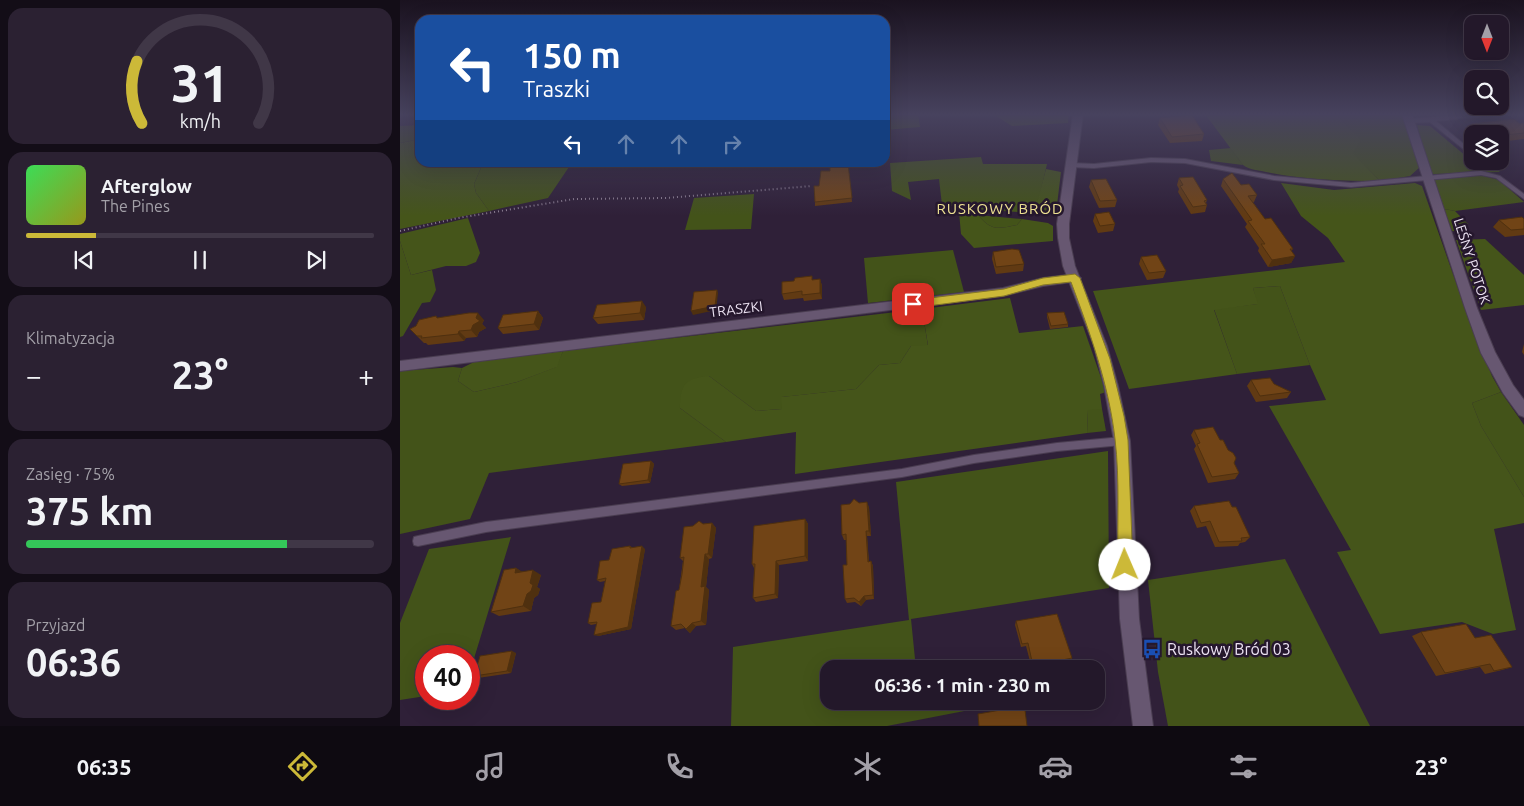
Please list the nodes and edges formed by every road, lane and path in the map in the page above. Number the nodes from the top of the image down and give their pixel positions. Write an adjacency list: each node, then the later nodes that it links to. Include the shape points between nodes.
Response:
1 (1073, 148): 3 (street)
2 (1417, 148): 4 (street, LEŚNY POTOK)
3 (1071, 165): 4 (lane, via 1185,161 1274,178 1351,185); 8 (street, via 1063,237)
4 (1426, 177): 6 (lane, via 1490,174 1505,181); 10 (street, LEŚNY POTOK, via 1488,353)
5 (812, 186): 7 (path, via 666,198 574,199)
6 (1524, 197)
7 (400, 231)
8 (1075, 278): 9 (street, TRASZKI, via 953,299); 11 (street, via 1113,390)
9 (400, 366)
10 (1524, 411)
11 (1122, 440): 12 (lane, via 974,459 902,473 486,527); 13 (street, via 1127,603)
12 (418, 541)
13 (1143, 726)

